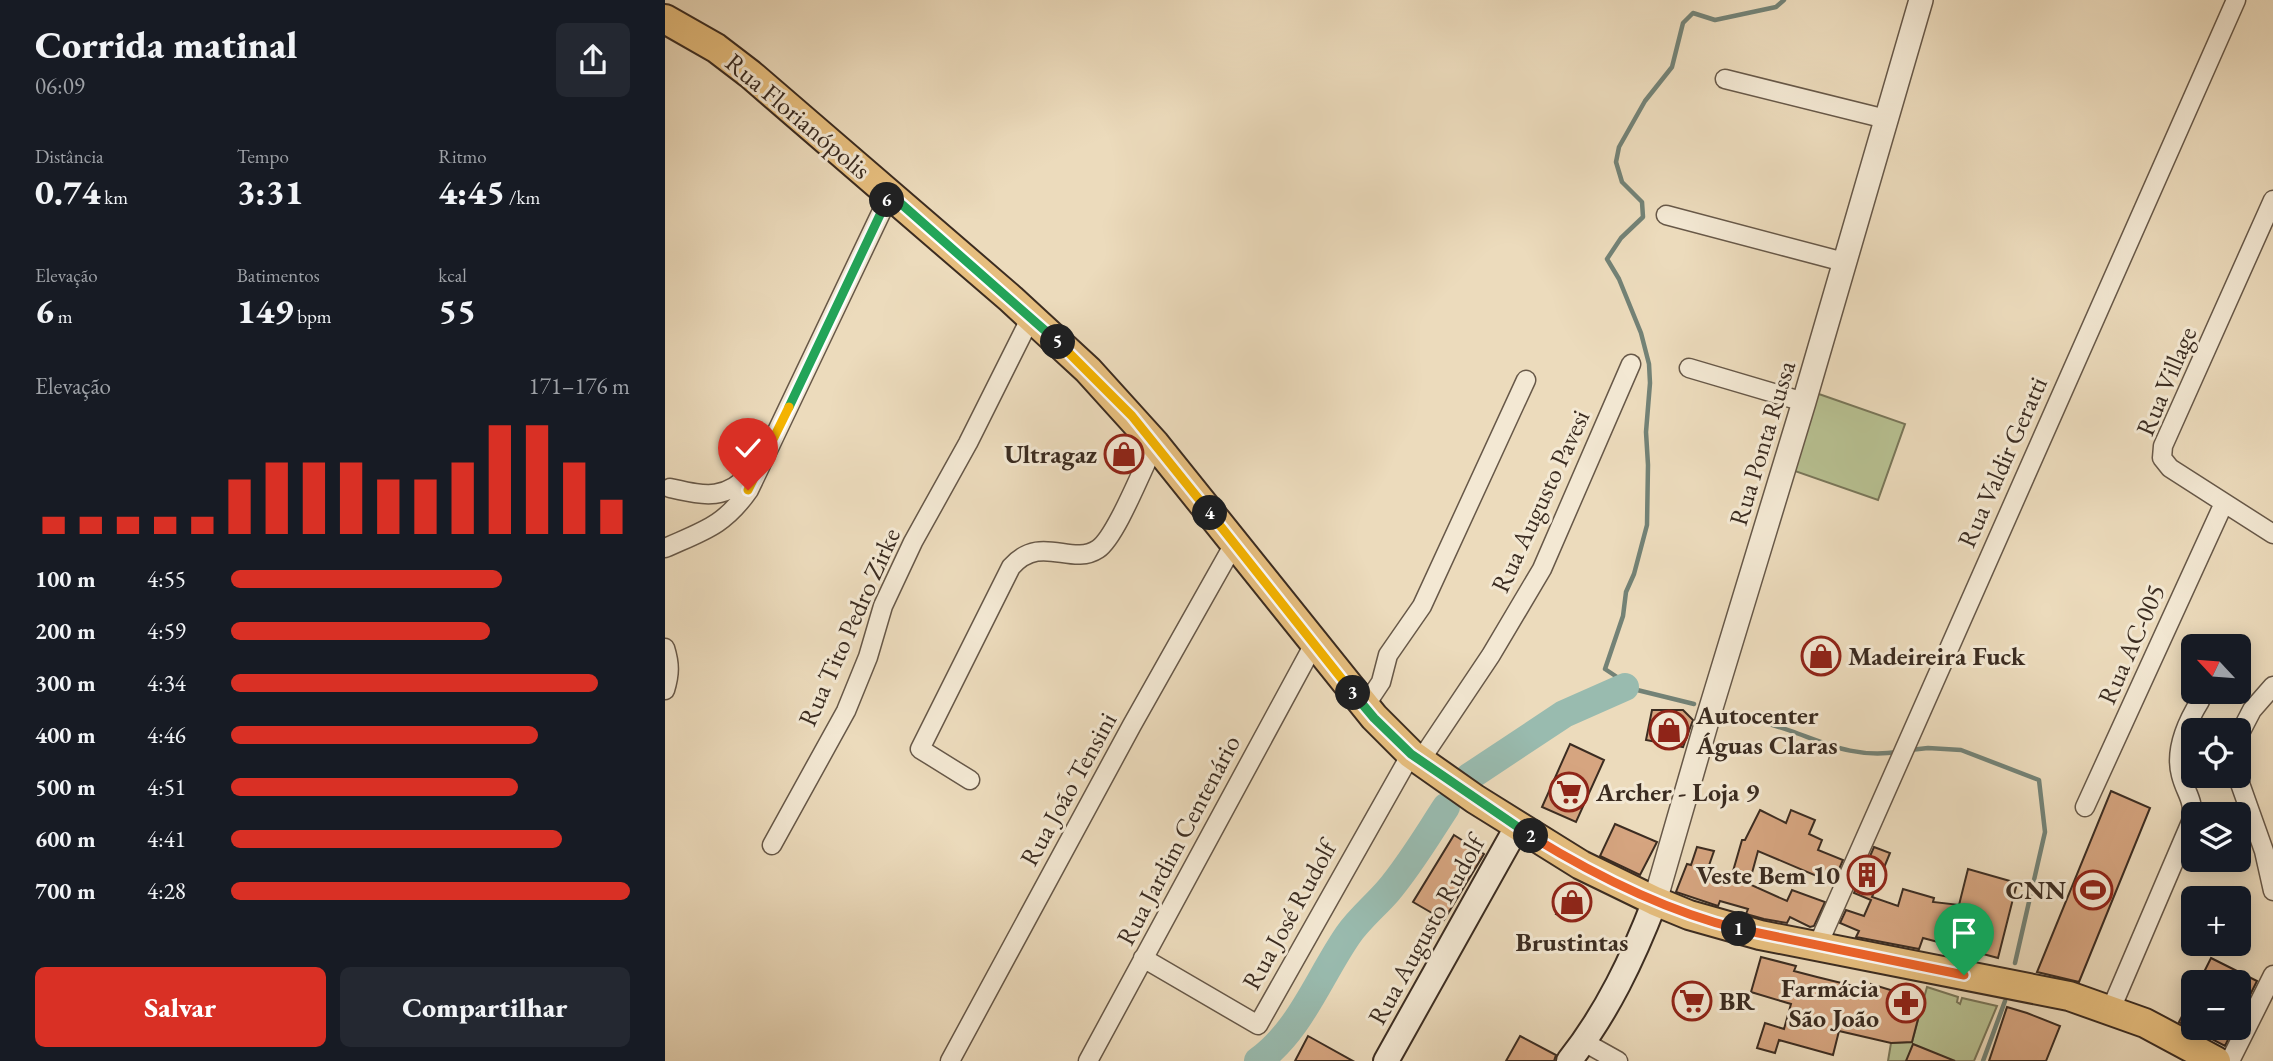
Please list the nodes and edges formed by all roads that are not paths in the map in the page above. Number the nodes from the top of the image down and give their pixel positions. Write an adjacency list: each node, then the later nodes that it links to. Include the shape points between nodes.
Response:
1 (1921, 0): 5 (street, Rua Ponta Russa)
2 (2236, 0): 37 (street, Rua Valdir Geratti)
3 (665, 19): 6 (main road, Rua Florianópolis, via 733,60)
4 (1725, 79): 5 (street)
5 (1886, 119): 9 (street, Rua Ponta Russa)
6 (890, 194): 10 (main road, Rua Florianópolis); 16 (street)
7 (2273, 200): 18 (street, Rua Village, via 2162,458)
8 (1666, 215): 9 (street)
9 (1843, 262): 14 (street, Rua Ponta Russa)
10 (1031, 317): 15 (main road, Rua Florianópolis, via 1088,370); 34 (street, Rua Tito Pedro Zirke, via 913,542 883,607 846,711)
11 (1631, 364): 29 (street, Rua Augusto Pavesi, via 1542,569 1491,655)
12 (1689, 368): 14 (street)
13 (1526, 380): 27 (street, via 1422,606 1388,655 1381,682)
14 (1804, 402): 36 (street, Rua Ponta Russa)
15 (1155, 444): 20 (main road, Rua Florianópolis); 30 (street, via 1114,529 1099,549 1081,554 1035,551 1011,567 920,749)
16 (764, 459): 17 (street, via 730,491 704,495); 21 (street, via 736,509 721,522)
17 (670, 488)
18 (2224, 503): 19 (street, Rua Village); 32 (street, Rua AC-005)
19 (2273, 534)
20 (1234, 544): 22 (main road, Rua Florianópolis); 42 (street, Rua João Tensini)
21 (665, 548)
22 (1314, 644): 27 (main road, Rua Florianópolis); 38 (street, Rua Jardim Centenário)
23 (665, 648): 24 (street, via 670,675)
24 (665, 690)
25 (2269, 692): 28 (street)
26 (2198, 704): 40 (street, via 2179,752 2181,777 2192,799 2191,822)
27 (1365, 706): 29 (main road, Rua Florianópolis)
28 (2248, 718)
29 (1416, 758): 33 (main road, Rua Florianópolis); 38 (street, Rua José Rudolf, via 1258,1025)
30 (970, 780)
31 (2242, 788): 35 (street)
32 (2085, 807)
33 (1517, 827): 36 (main road, Rua Florianópolis); 44 (main road, Rua Augusto Rudolf)
34 (772, 845)
35 (2273, 891)
36 (1655, 901): 37 (main road, Rua Florianópolis, via 1720,925); 41 (main road, via 1622,977)
37 (1817, 947): 40 (main road, Rua Florianópolis, via 2046,991)
38 (1143, 958): 43 (street, Rua Jardim Centenário)
39 (2273, 975): 47 (street)
40 (2111, 1009): 46 (main road, Rua Florianópolis)
41 (1576, 1052): 45 (street)
42 (950, 1061)
43 (1088, 1061)
44 (1386, 1061)
45 (1618, 1061)
46 (2216, 1061)
47 (2230, 1061)

